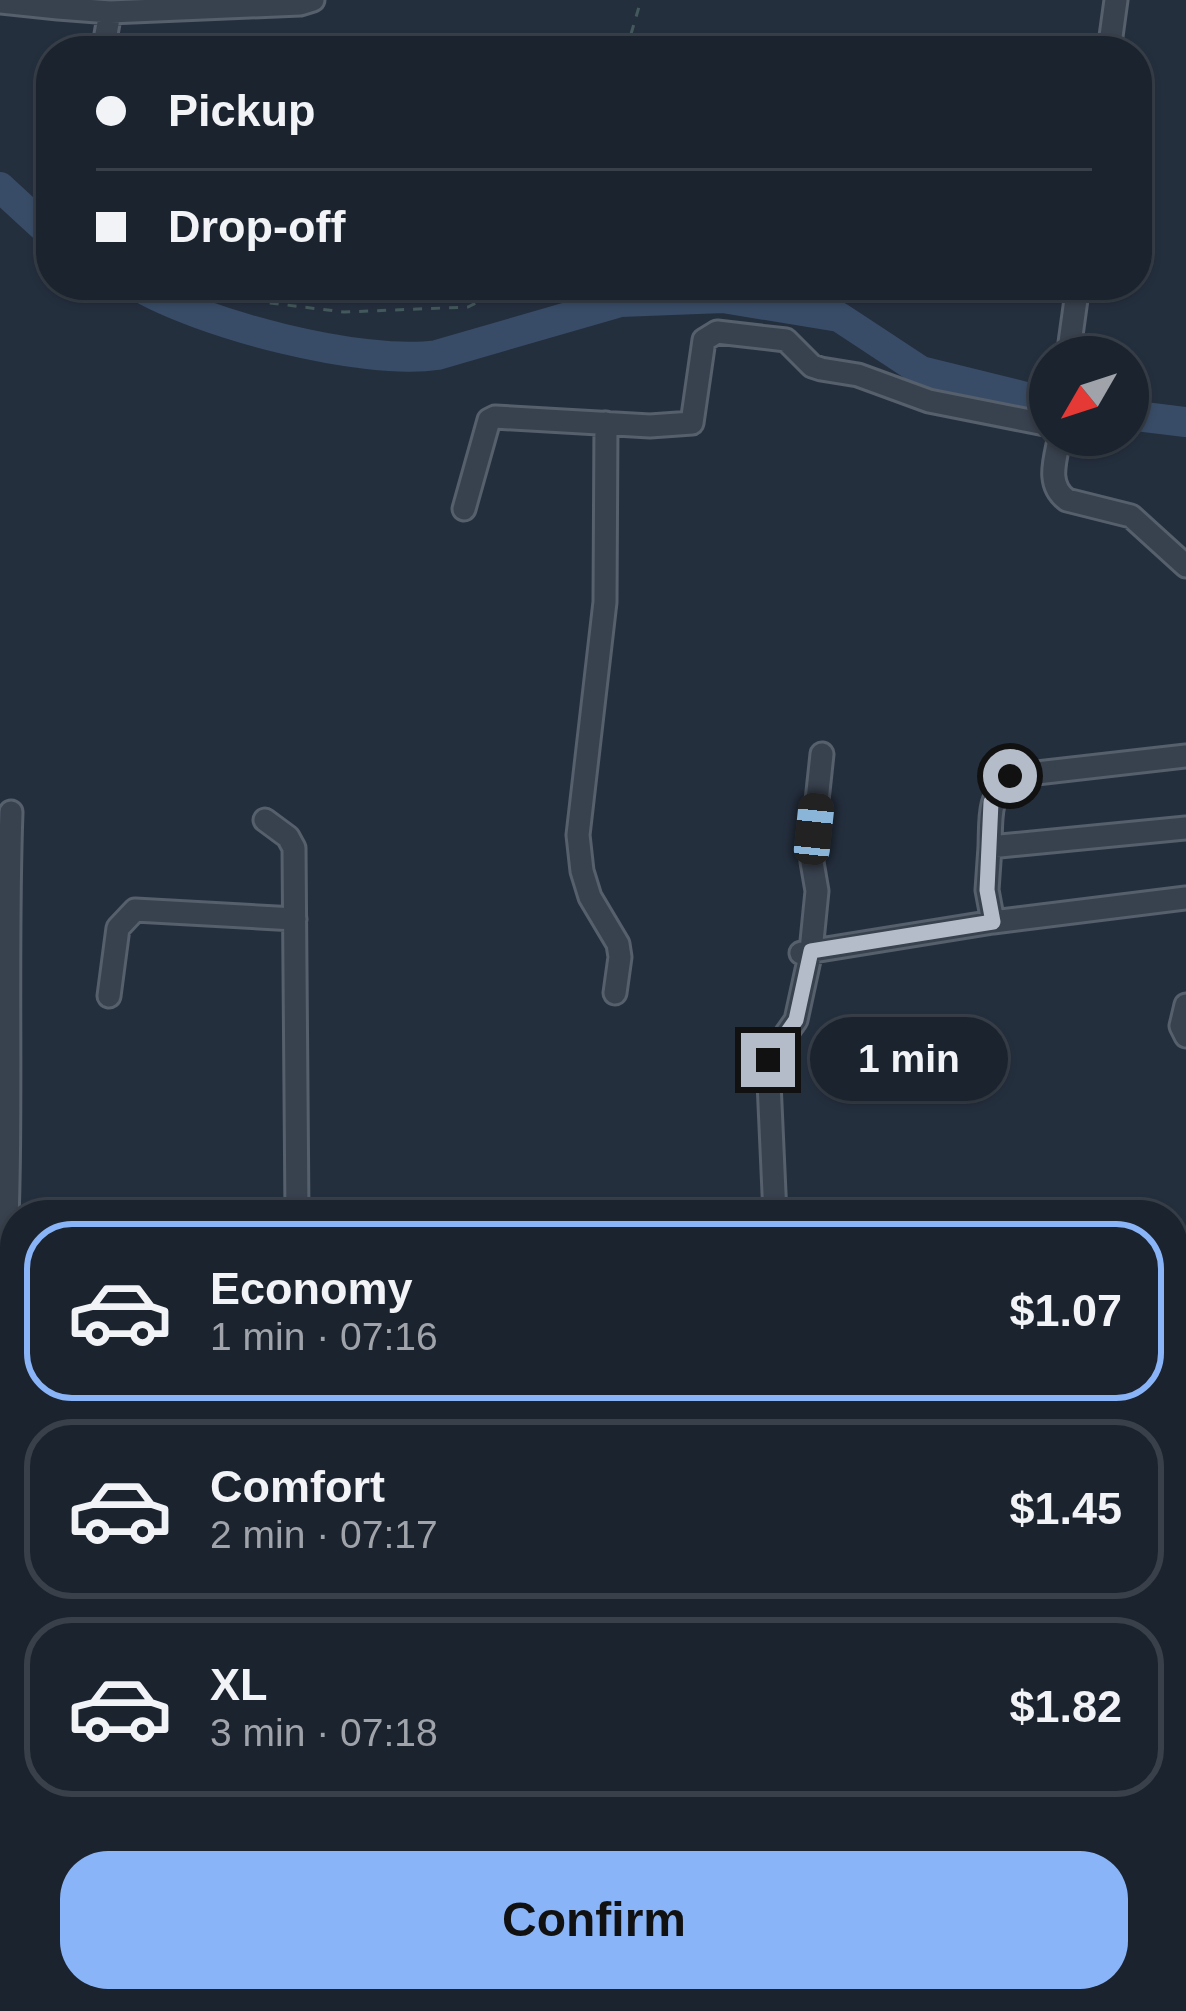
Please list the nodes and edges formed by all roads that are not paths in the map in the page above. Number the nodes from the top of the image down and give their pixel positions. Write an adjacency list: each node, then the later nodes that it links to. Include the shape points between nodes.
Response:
1 (313, 0): 5 (street)
2 (1116, 0): 7 (street)
3 (0, 2): 4 (street)
4 (55, 4): 5 (street)
5 (110, 12): 6 (street)
6 (106, 36)
7 (1111, 36)
8 (1076, 300): 9 (street)
9 (1072, 336)
10 (1029, 421): 11 (street, via 821,368 786,340 717,332 704,340 692,423)
11 (606, 423): 13 (street, via 489,420); 25 (street, via 605,602 578,835 590,896 618,944)
12 (1057, 456): 14 (street, via 1058,494 1131,516)
13 (464, 509)
14 (1186, 566)
15 (822, 754): 24 (street, via 812,862 818,891)
16 (1186, 756): 20 (street, via 1010,776 991,802)
17 (11, 812): 29 (street)
18 (265, 820): 22 (street, via 294,848)
19 (1186, 828): 20 (street)
20 (990, 847): 23 (street)
21 (1186, 898): 23 (street)
22 (295, 919): 26 (street, via 134,910 118,928); 31 (street)
23 (993, 922): 24 (street)
24 (804, 952): 32 (street, via 796,1020 768,1060)
25 (615, 993)
26 (109, 996)
27 (1186, 1005): 28 (street)
28 (1186, 1036)
29 (4, 1112): 30 (street)
30 (8, 1200)
31 (297, 1200)
32 (774, 1200)

